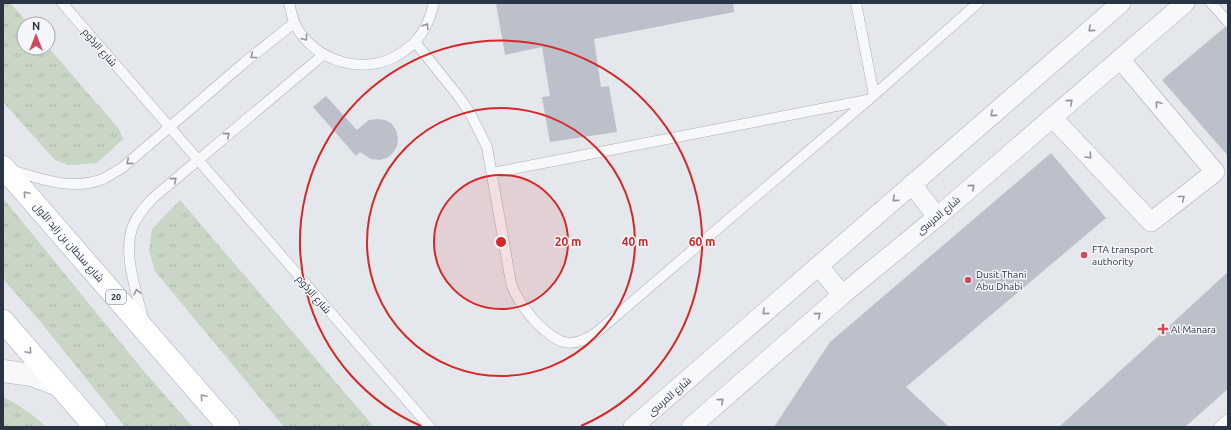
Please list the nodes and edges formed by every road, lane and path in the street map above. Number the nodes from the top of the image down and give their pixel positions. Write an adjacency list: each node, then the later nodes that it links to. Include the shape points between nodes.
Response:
1 (62, 3): 16 (lane, شارع الردُوم)
2 (289, 3): 10 (lane)
3 (434, 3): 11 (lane, one-way to 3, via 429,22)
4 (856, 3): 14 (lane)
5 (978, 3): 14 (lane)
6 (1121, 3): 20 (street, شارع المرسى, one-way to 20)
7 (1185, 3): 13 (street, شارع المرسى)
8 (1211, 3): 9 (lane)
9 (1228, 22)
10 (294, 23): 12 (lane, one-way to 12, via 306,41); 16 (lane, one-way to 16)
11 (415, 42): 12 (lane, via 395,57 372,65 346,64); 19 (lane, via 470,113 487,148)
12 (323, 55): 17 (lane, one-way to 12)
13 (1120, 59): 15 (street, شارع المرسى, one-way to 13); 15 (street, one-way to 13, via 1151,222 1215,172)
14 (871, 97): 19 (lane); 19 (lane, via 597,332 588,339 577,342 555,339 546,332 525,310 514,293)
15 (1052, 117): 21 (street, شارع المرسى, one-way to 15)
16 (169, 127): 17 (lane, شارع الردُوم); 18 (lane, one-way to 18, via 122,168 103,179 82,184 61,184)
17 (197, 160): 25 (lane, one-way to 17, via 129,258 133,225 152,198); 31 (lane, شارع الردُوم)
18 (3, 167): 25 (main road, شارع سلطان بن زايد الأول / 20, one-way to 18)
19 (492, 174)
20 (912, 184): 21 (street); 22 (street, شارع المرسى, one-way to 22)
21 (937, 216): 23 (street, شارع المرسى)
22 (818, 266): 23 (street); 32 (street, شارع المرسى, one-way to 32)
23 (842, 295): 33 (street, شارع المرسى, one-way to 23)
24 (3, 321): 27 (main road, one-way to 27)
25 (145, 330): 30 (main road, شارع سلطان بن زايد الأول / 20, one-way to 25)
26 (3, 371): 27 (street, via 32,375)
27 (58, 385): 29 (main road)
28 (1228, 419): 34 (lane)
29 (95, 427)
30 (229, 427)
31 (430, 427)
32 (634, 427)
33 (692, 427)
34 (1219, 427)

